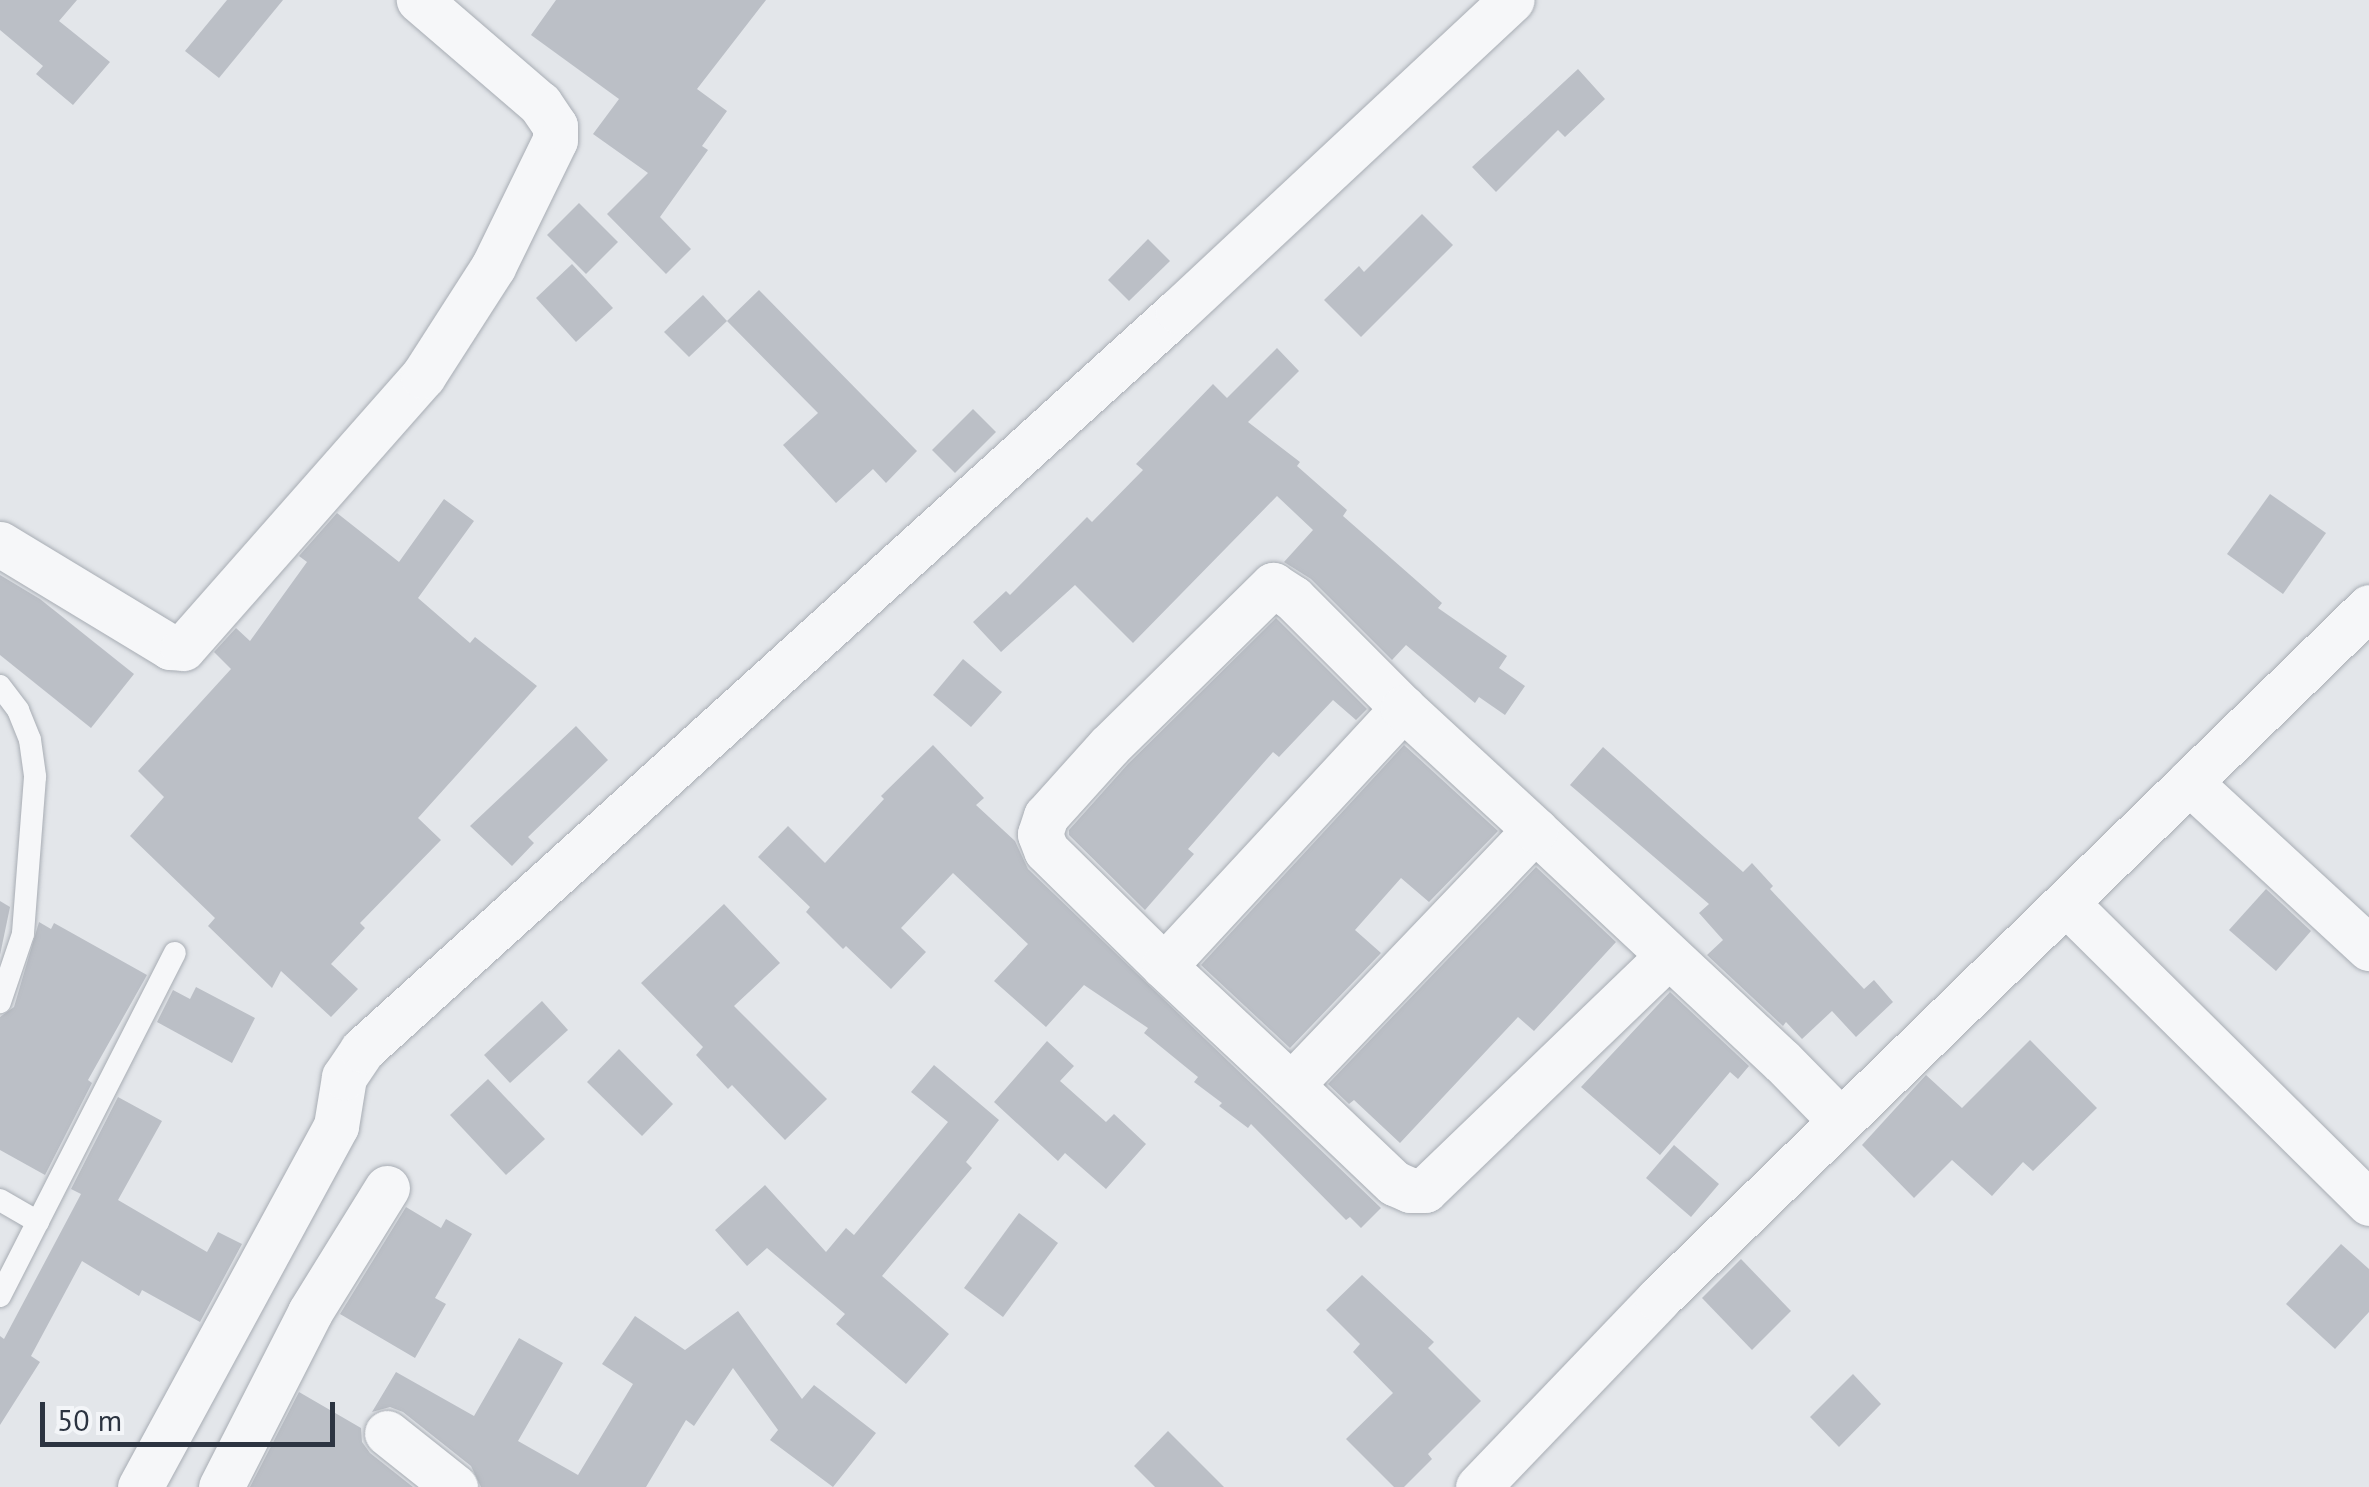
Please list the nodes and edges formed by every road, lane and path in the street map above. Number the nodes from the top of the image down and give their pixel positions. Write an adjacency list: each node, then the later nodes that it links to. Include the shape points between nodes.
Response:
1 (419, 0): 3 (street, via 540,104 556,140 493,267 423,376 183,648 170,647)
2 (1512, 0): 23 (street, via 362,1050 344,1077 336,1126)
3 (0, 544)
4 (2369, 607): 7 (street)
5 (0, 686): 14 (lane, via 30,740 35,777 22,934)
6 (1402, 708): 8 (street); 13 (street); 13 (street, via 1273,585 1109,746 1046,816 1040,834 1046,850)
7 (2189, 782): 9 (street); 10 (street)
8 (1536, 830): 12 (street); 15 (street)
9 (2068, 904): 16 (street); 19 (street)
10 (2369, 948)
11 (175, 953): 20 (lane)
12 (1668, 956): 15 (street, via 1425,1190 1394,1184); 16 (street)
13 (1164, 966): 15 (street)
14 (0, 1002)
15 (1290, 1084)
16 (1840, 1120): 26 (street)
17 (387, 1188): 24 (street, via 310,1312)
18 (0, 1200): 20 (lane)
19 (2369, 1203)
20 (38, 1222): 21 (lane)
21 (0, 1296)
22 (387, 1434): 25 (street)
23 (140, 1487)
24 (221, 1487)
25 (455, 1487)
26 (1478, 1487)

